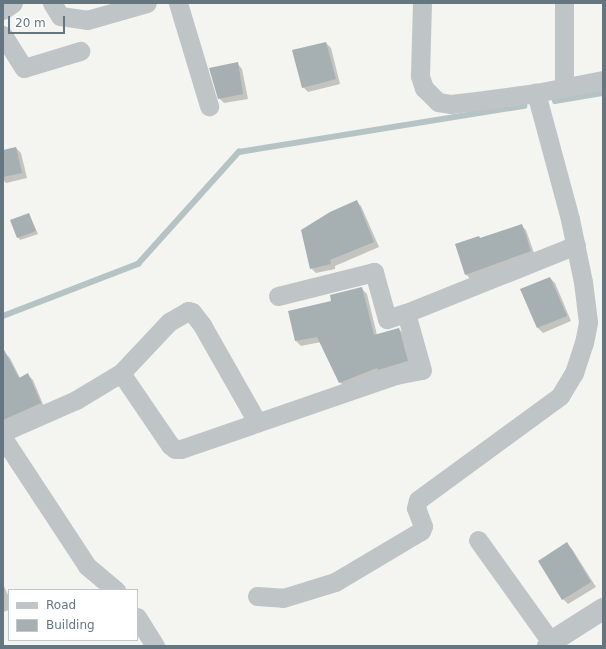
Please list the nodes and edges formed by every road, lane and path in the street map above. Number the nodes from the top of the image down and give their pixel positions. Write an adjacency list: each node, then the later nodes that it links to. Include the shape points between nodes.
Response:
1 (13, 3): 7 (street)
2 (52, 3): 3 (street, via 60,16 87,20)
3 (147, 3)
4 (178, 3): 13 (street)
5 (422, 3): 12 (street, via 420,76 424,88 431,97 438,102 451,104)
6 (564, 3): 11 (street)
7 (3, 10)
8 (3, 35): 9 (street, via 24,68)
9 (80, 51)
10 (603, 80): 11 (street)
11 (564, 88): 12 (street)
12 (536, 93): 14 (street)
13 (209, 106)
14 (576, 245): 16 (street); 23 (street, via 588,322 574,373 560,396 418,500 416,508 423,526 421,530 335,582 283,598)
15 (278, 296): 16 (street, via 374,272 387,319)
16 (406, 313): 18 (street, via 422,370 396,376)
17 (121, 373): 18 (street, via 175,449 181,450); 18 (street, via 169,322 181,314 192,312); 19 (street, via 76,400)
18 (257, 422)
19 (3, 432)
20 (3, 438): 22 (street, via 87,566)
21 (478, 540): 26 (street)
22 (115, 589)
23 (257, 596)
24 (603, 609): 26 (street)
25 (138, 619): 27 (street)
26 (549, 644)
27 (155, 646)

